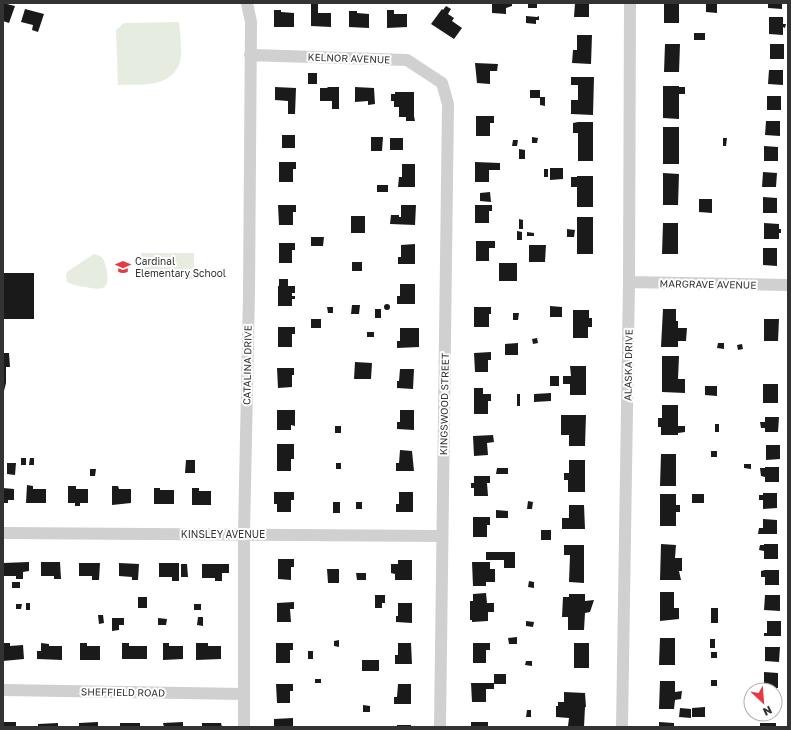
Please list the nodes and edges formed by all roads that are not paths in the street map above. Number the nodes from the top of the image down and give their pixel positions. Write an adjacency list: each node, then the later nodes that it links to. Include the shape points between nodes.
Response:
1 (247, 3): 3 (street, CATALINA DRIVE, via 251,22)
2 (630, 3): 5 (street, ALASKA DRIVE)
3 (250, 55): 4 (street, KELNOR AVENUE, via 407,60); 8 (street, CATALINA DRIVE)
4 (442, 83): 9 (street, KINGSWOOD STREET, via 448,104)
5 (629, 282): 6 (street, MARGRAVE AVENUE); 14 (street, ALASKA DRIVE)
6 (788, 286)
7 (3, 533): 8 (street, KINSLEY AVENUE)
8 (244, 534): 9 (street, KINSLEY AVENUE); 11 (street, CATALINA DRIVE)
9 (442, 536): 13 (street, KINGSWOOD STREET)
10 (3, 690): 11 (street, SHEFFIELD ROAD)
11 (244, 694): 12 (street, CATALINA DRIVE)
12 (244, 727)
13 (440, 727)
14 (622, 727)

